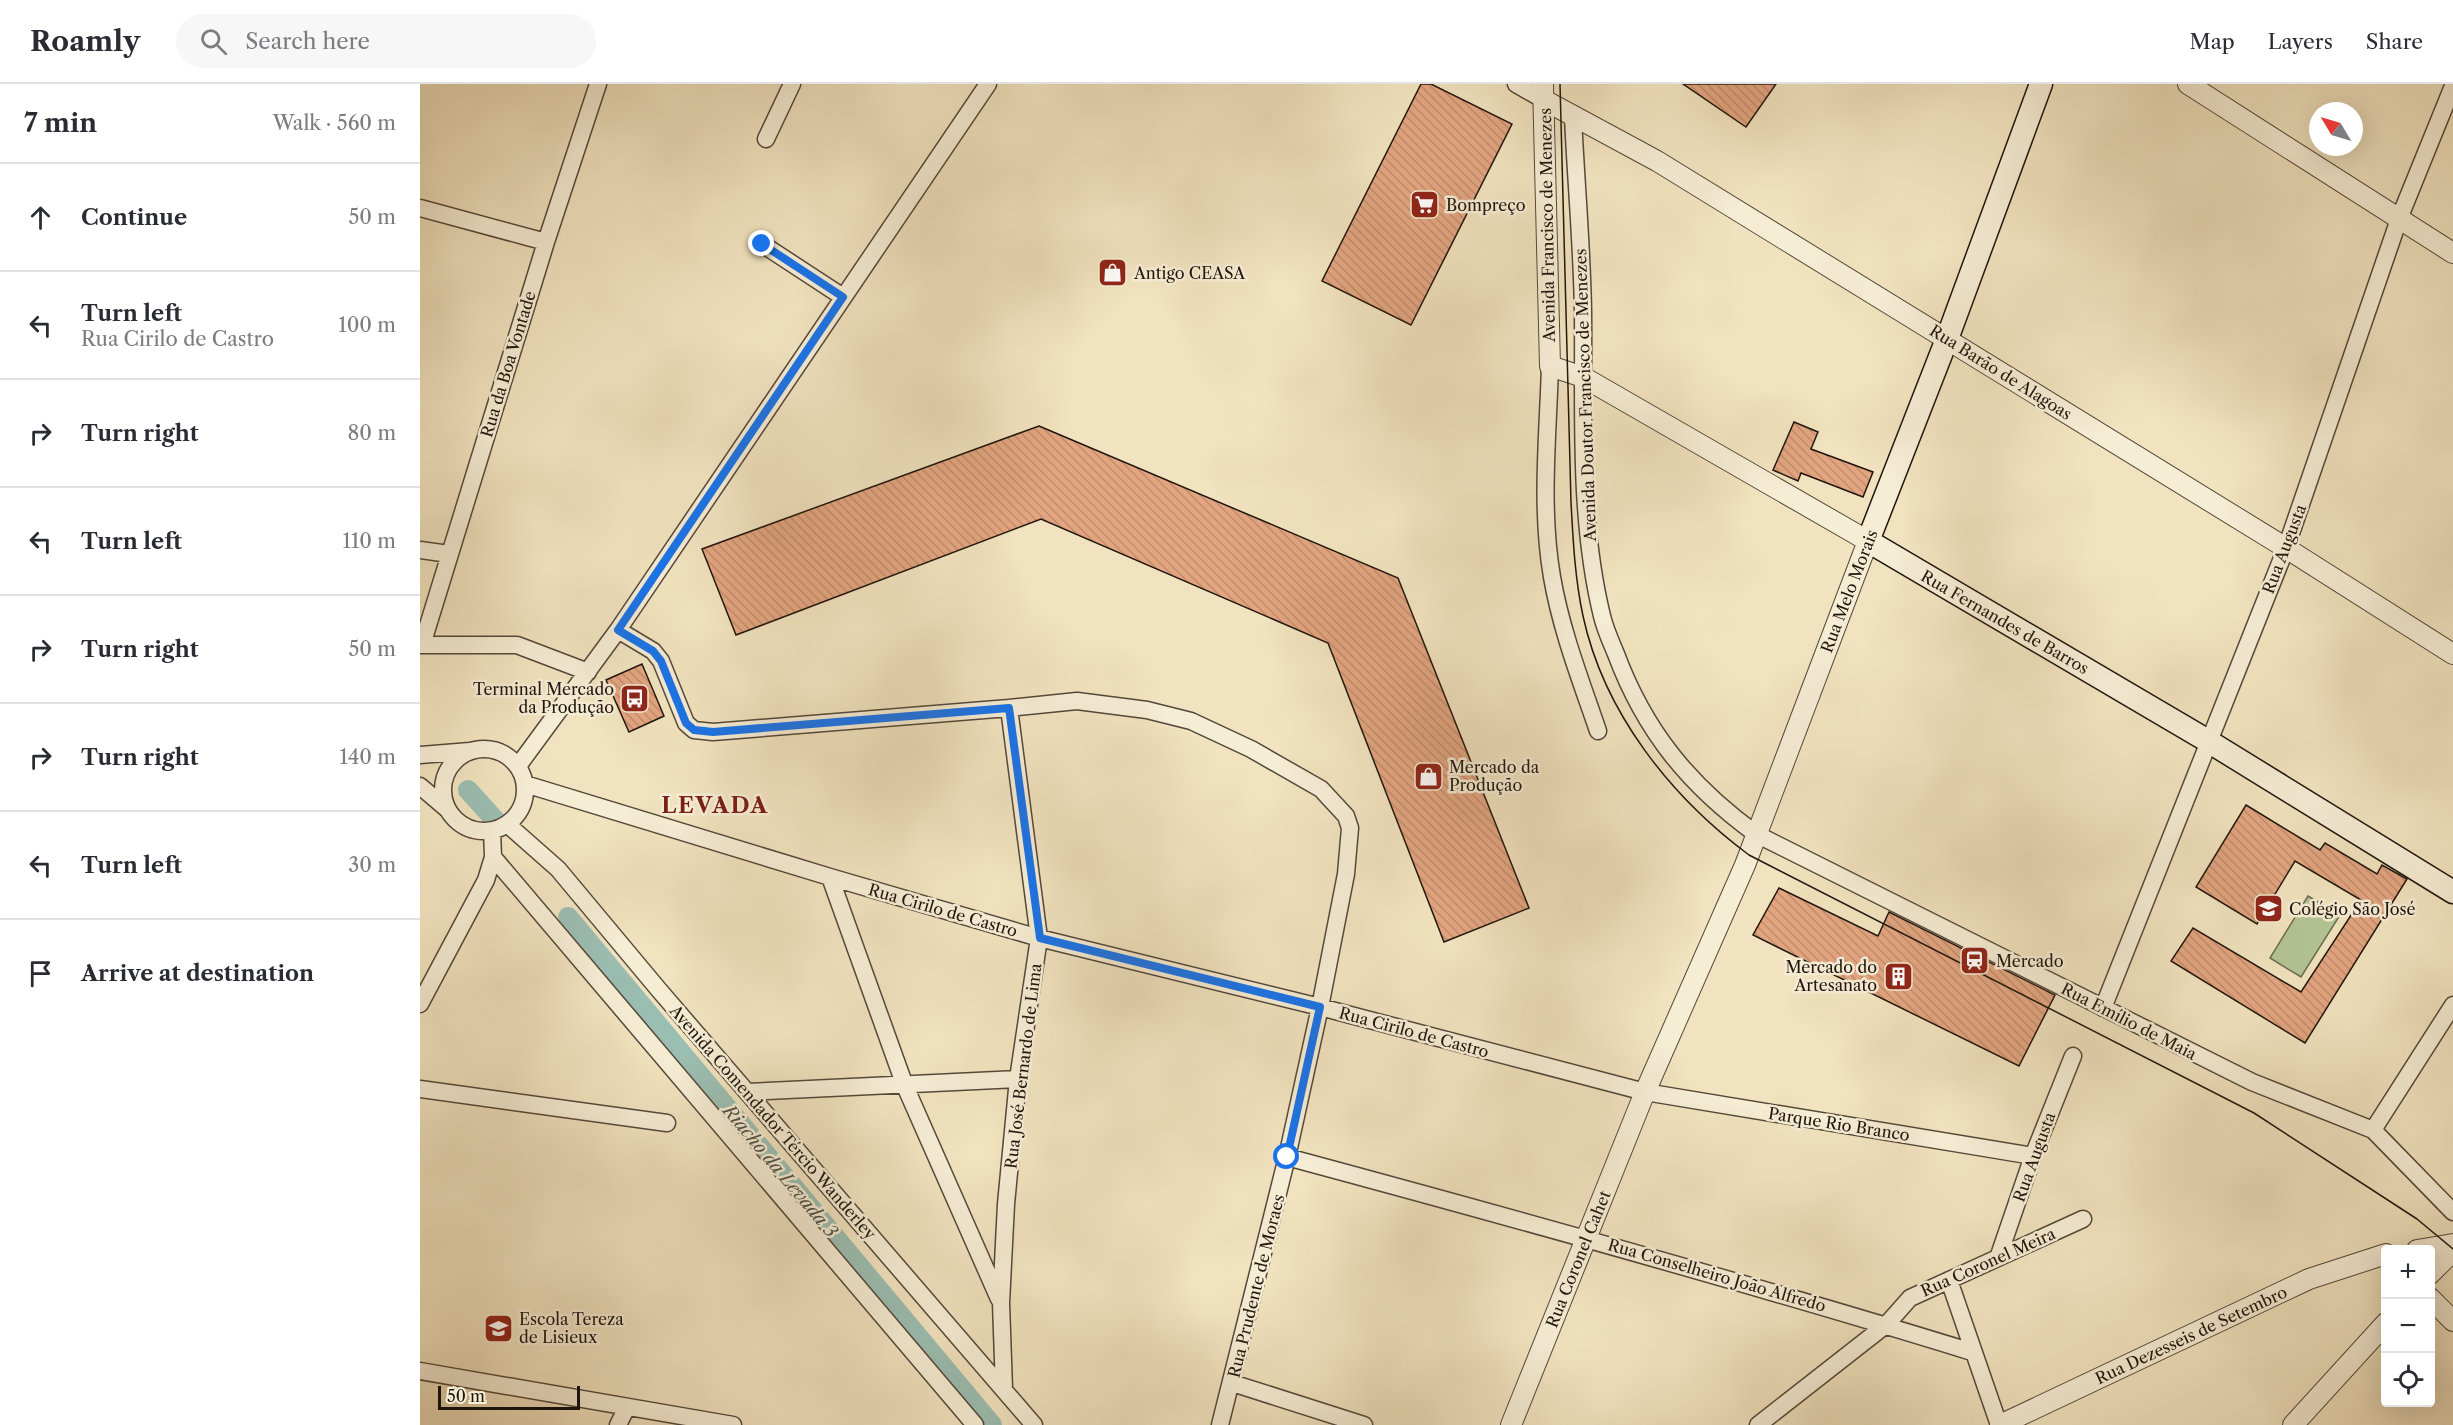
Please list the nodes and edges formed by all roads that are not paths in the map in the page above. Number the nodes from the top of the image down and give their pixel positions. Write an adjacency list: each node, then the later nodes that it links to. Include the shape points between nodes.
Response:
1 (598, 84): 13 (street, Rua da Boa Vontade)
2 (792, 84): 10 (street)
3 (988, 84): 16 (street)
4 (1516, 84): 8 (street)
5 (2041, 84): 17 (main road, Rua Melo Morais)
6 (2188, 84): 12 (street)
7 (2453, 86): 12 (street, Rua Augusta)
8 (1544, 92): 9 (street, Rua Barão de Alagoas); 18 (street, Avenida Francisco de Menezes)
9 (1573, 117): 17 (street, Rua Barão de Alagoas, via 1656,161); 19 (street, Avenida Doutor Francisco de Menezes)
10 (766, 139)
11 (420, 208): 13 (street)
12 (2399, 219): 15 (street); 21 (street, Rua Augusta)
13 (546, 242): 23 (street, Rua da Boa Vontade)
14 (762, 244): 16 (street)
15 (2453, 253)
16 (843, 297): 24 (street)
17 (1947, 339): 20 (main road, Rua Melo Morais); 21 (street, Rua Barão de Alagoas)
18 (1550, 366): 19 (street, Rua Fernandes de Barros); 29 (street, via 1547,502 1552,578)
19 (1583, 377): 20 (street, Rua Fernandes de Barros); 38 (street, Avenida Doutor Francisco de Menezes, via 1589,541 1602,617 1623,675 1642,715 1673,760 1721,809)
20 (1868, 541): 30 (main road, Rua Fernandes de Barros); 38 (street, Rua Melo Morais)
21 (2286, 548): 26 (street, Rua Barão de Alagoas); 30 (street, Rua Augusta)
22 (420, 550): 23 (street)
23 (449, 554): 25 (street, Rua da Boa Vontade)
24 (618, 630): 27 (street); 28 (street, Rua Prudente de Moraes, via 653,651 661,661 686,723 694,730 713,732)
25 (421, 645): 27 (street, via 517,645)
26 (2453, 654)
27 (588, 672): 33 (street)
28 (1009, 708): 42 (street, Rua José Bernardo de Lima); 45 (street, Rua Prudente de Moraes, via 1077,701 1147,710 1191,721 1251,748 1321,789 1346,816 1350,828 1346,874)
29 (1598, 731)
30 (2208, 741): 41 (main road, Rua Fernandes de Barros); 46 (street, Rua Augusta)
31 (471, 751): 32 (street); 33 (street, via 497,751); 36 (street, via 449,768 443,796)
32 (420, 755)
33 (518, 766): 34 (street)
34 (525, 784): 37 (street, via 515,817); 40 (street, Rua Cirilo de Castro)
35 (420, 786): 36 (street)
36 (447, 809): 37 (street, via 466,827 479,831)
37 (499, 827): 39 (street); 51 (street, Avenida Comendador Tércio Wanderley, via 558,869)
38 (1756, 834): 46 (street, Rua Emílio de Maia); 52 (street, Rua Melo Morais)
39 (494, 858): 43 (street, via 479,895); 79 (street)
40 (830, 877): 42 (street, Rua Cirilo de Castro); 49 (street)
41 (2453, 892)
42 (1040, 938): 45 (street, Rua Cirilo de Castro); 48 (street, Rua José Bernardo de Lima)
43 (420, 1004)
44 (2453, 1005): 54 (street)
45 (1320, 1007): 52 (street, Rua Cirilo de Castro); 56 (street, Rua Prudente de Moraes)
46 (2103, 1008): 54 (street, Rua Emílio de Maia, via 2252,1082)
47 (2073, 1056): 55 (street, Rua Augusta)
48 (1018, 1079): 49 (street); 68 (street, Rua José Bernardo de Lima)
49 (905, 1086): 51 (street); 68 (street)
50 (420, 1089): 53 (street)
51 (748, 1092): 75 (street, Avenida Comendador Tércio Wanderley)
52 (1645, 1092): 55 (street, Parque Rio Branco); 59 (street, Rua Coronel Cahet)
53 (667, 1123)
54 (2373, 1130): 57 (street, Rua Emílio de Maia)
55 (2033, 1156): 64 (street, Rua Augusta)
56 (1287, 1157): 59 (street, Rua Conselheiro João Alfredo); 74 (street, Rua Prudente de Moraes)
57 (2453, 1212)
58 (2083, 1219): 64 (street, Rua Coronel Meira)
59 (1586, 1237): 70 (street, Rua Conselheiro João Alfredo); 83 (street, Rua Coronel Cahet)
60 (2453, 1244): 61 (street)
61 (2435, 1247)
62 (2453, 1251): 65 (street)
63 (2381, 1255): 85 (street, Rua Dezesseis de Setembro, via 2309,1279)
64 (1998, 1258): 66 (street, Rua Coronel Meira)
65 (2435, 1269)
66 (1949, 1280): 70 (street, Rua Coronel Meira, via 1910,1298); 72 (street)
67 (2431, 1299): 69 (street)
68 (1001, 1303): 75 (street, Rua José Bernardo de Lima)
69 (2453, 1321)
70 (1887, 1324): 72 (street, Rua Conselheiro João Alfredo); 84 (street, Rua Coronel Meira)
71 (2381, 1327): 86 (street)
72 (1972, 1352): 85 (street)
73 (420, 1371): 76 (street)
74 (1232, 1383): 81 (street, Rua Prudente de Moraes); 82 (street)
75 (1004, 1389): 80 (street, Avenida Comendador Tércio Wanderley)
76 (627, 1407): 77 (street); 78 (street)
77 (618, 1425)
78 (733, 1425)
79 (975, 1425)
80 (1034, 1425)
81 (1220, 1425)
82 (1364, 1425)
83 (1511, 1425)
84 (1758, 1425)
85 (2000, 1425)
86 (2293, 1425)

